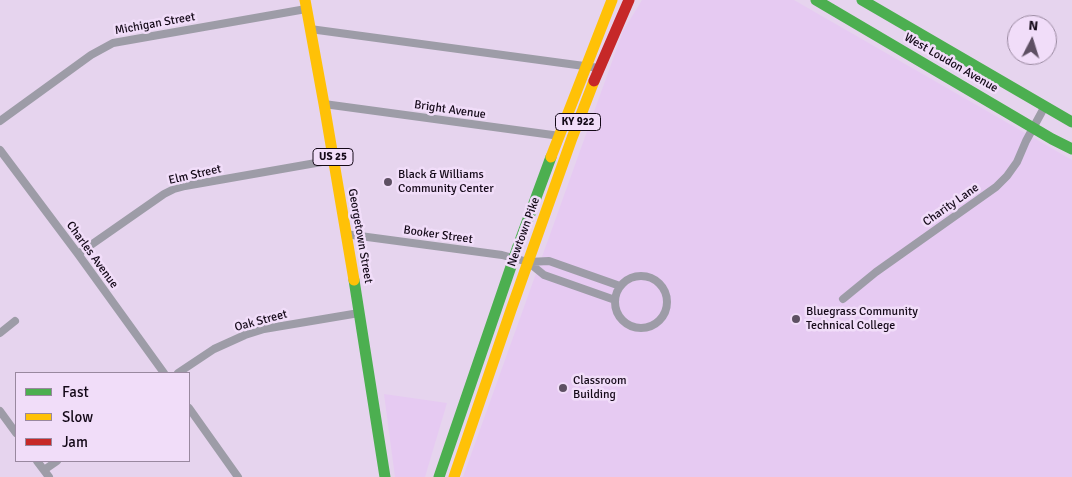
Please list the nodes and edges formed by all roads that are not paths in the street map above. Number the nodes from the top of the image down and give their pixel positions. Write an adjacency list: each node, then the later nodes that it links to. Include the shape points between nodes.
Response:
1 (612, 0): 7 (main road, Newtown Pike / KY 922)
2 (629, 0): 8 (main road, Newtown Pike / KY 922)
3 (816, 0): 13 (main road, West Loudon Avenue)
4 (862, 0): 10 (main road, West Loudon Avenue)
5 (306, 4): 6 (main road, Georgetown Street / US 25); 11 (street, Michigan Street, via 113,43 91,55)
6 (310, 29): 7 (street); 9 (main road, Georgetown Street / US 25)
7 (586, 66): 8 (street); 14 (main road, Newtown Pike / KY 922)
8 (599, 68): 15 (main road, Newtown Pike / KY 922)
9 (324, 104): 14 (street, Bright Avenue); 18 (main road, Georgetown Street / US 25)
10 (1045, 106): 12 (main road, West Loudon Avenue); 13 (street, Charity Lane)
11 (0, 121)
12 (1072, 122)
13 (1034, 127): 16 (main road, West Loudon Avenue); 24 (street, Charity Lane, via 1017,162 996,187)
14 (558, 136): 15 (street, Bright Avenue); 21 (main road, Newtown Pike / KY 922)
15 (572, 138): 22 (main road, Newtown Pike / KY 922)
16 (1072, 149)
17 (0, 150): 20 (street, Charles Avenue)
18 (333, 160): 19 (main road, Georgetown Street / US 25); 20 (street, Elm Street, via 174,190)
19 (345, 234): 21 (street, Booker Street); 26 (main road, Georgetown Street / US 25)
20 (78, 254): 29 (street, Charles Avenue)
21 (514, 257): 22 (street, Booker Street); 39 (main road, Newtown Pike / KY 922)
22 (528, 262): 23 (street, via 549,261); 25 (street, via 544,275); 40 (main road, Newtown Pike / KY 922)
23 (620, 286): 25 (street); 25 (street, via 626,280 642,276 658,282 667,298 664,314 650,326 632,326 617,313)
24 (843, 299)
25 (615, 300)
26 (359, 313): 30 (street, Oak Street, via 244,335 214,349); 38 (main road, Georgetown Street / US 25)
27 (15, 321): 28 (street)
28 (0, 333)
29 (163, 372)
30 (180, 372)
31 (190, 409): 37 (street)
32 (0, 410): 33 (street)
33 (15, 431)
34 (38, 462): 36 (street)
35 (56, 462): 36 (street)
36 (46, 474)
37 (238, 477)
38 (385, 477)
39 (439, 477)
40 (454, 477)

